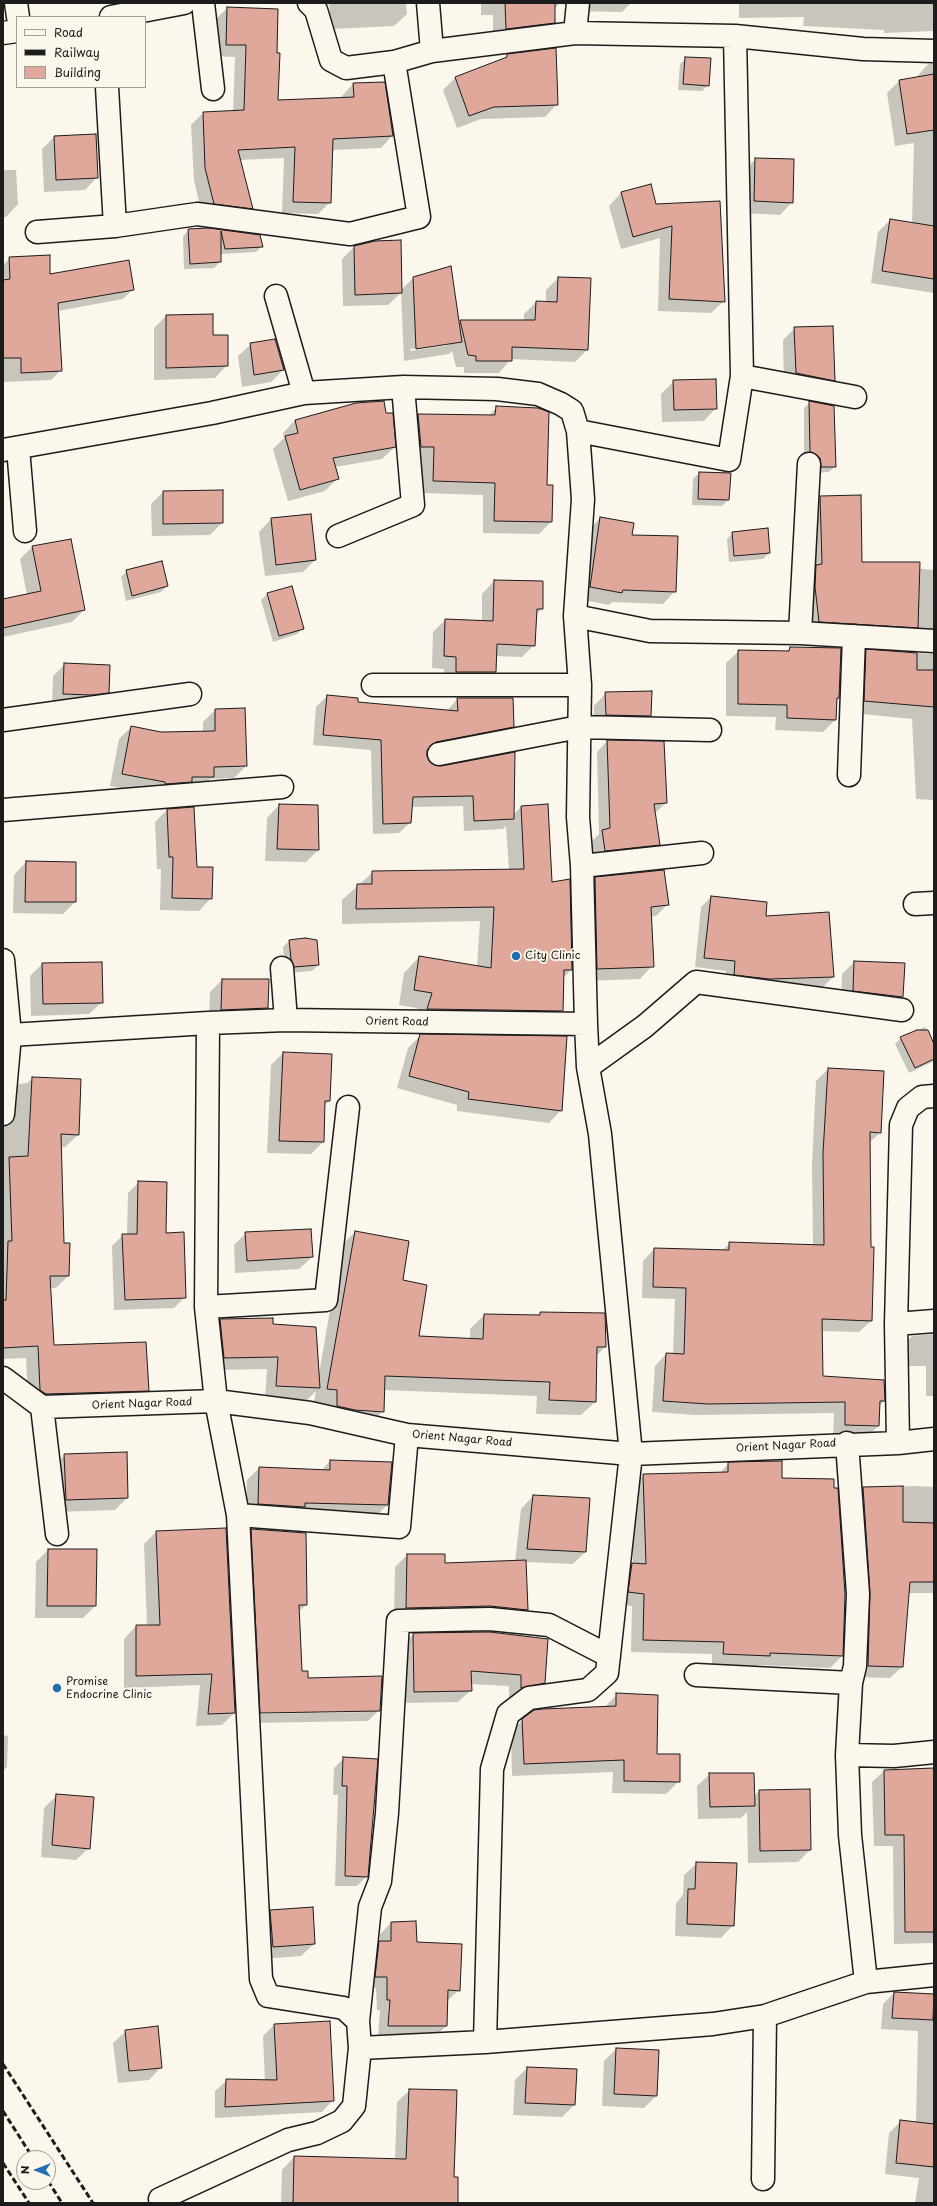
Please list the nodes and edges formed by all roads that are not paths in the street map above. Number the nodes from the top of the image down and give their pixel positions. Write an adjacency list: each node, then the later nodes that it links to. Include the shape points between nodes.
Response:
1 (16, 3): 8 (street)
2 (103, 3): 9 (street)
3 (184, 3): 10 (street)
4 (203, 3): 19 (street)
5 (309, 3): 17 (street, via 316,10 331,60 346,68)
6 (428, 3): 15 (street)
7 (578, 3): 13 (street)
8 (18, 16)
9 (103, 16)
10 (116, 16)
11 (16, 31): 12 (street)
12 (3, 33)
13 (575, 33): 14 (street); 15 (street)
14 (736, 36): 16 (street, via 863,50); 23 (street)
15 (432, 51): 17 (street)
16 (934, 51)
17 (394, 62): 20 (street, via 418,217 350,234 197,214)
18 (107, 88): 20 (street)
19 (212, 89)
20 (115, 226): 21 (street)
21 (37, 232)
22 (276, 296): 25 (street)
23 (742, 376): 26 (street); 27 (street, via 729,460)
24 (403, 387): 25 (street); 27 (street, via 497,389 538,394 572,411); 31 (street, via 412,505)
25 (304, 393): 28 (street, via 212,413)
26 (855, 397)
27 (578, 431): 32 (street, via 583,499)
28 (10, 449): 30 (street)
29 (809, 464): 33 (street)
30 (25, 531)
31 (338, 536)
32 (575, 616): 33 (street, via 650,631); 37 (street)
33 (800, 632): 34 (street)
34 (854, 636): 35 (street); 43 (street)
35 (934, 641)
36 (373, 685): 37 (street)
37 (580, 685): 40 (street)
38 (190, 694): 39 (street)
39 (3, 720)
40 (579, 727): 41 (street); 42 (street); 47 (street, via 578,817)
41 (710, 730)
42 (439, 754)
43 (849, 776)
44 (282, 787): 45 (street)
45 (3, 810)
46 (702, 853): 47 (street)
47 (582, 866): 53 (street)
48 (3, 960): 54 (street)
49 (282, 968): 51 (street)
50 (902, 1010): 55 (street, via 696,982 645,1026)
51 (286, 1020): 52 (street, Orient Road); 53 (street, Orient Road)
52 (208, 1023): 54 (street, Orient Road); 59 (street)
53 (586, 1024): 55 (street)
54 (10, 1035): 58 (street)
55 (588, 1067): 69 (street, via 600,1134)
56 (934, 1096): 61 (street, via 922,1097 908,1108 901,1125)
57 (348, 1108): 59 (street, via 326,1300)
58 (3, 1114)
59 (206, 1307): 63 (street)
60 (934, 1321): 61 (street)
61 (896, 1324): 68 (street)
62 (3, 1378): 64 (street)
63 (216, 1402): 64 (street, Orient Nagar Road); 65 (street, Orient Nagar Road, via 310,1413); 70 (street)
64 (42, 1407): 71 (street)
65 (407, 1435): 69 (street, Orient Nagar Road); 70 (street, via 399,1527)
66 (934, 1439): 68 (street, Orient Nagar Road)
67 (847, 1443): 68 (street, Orient Nagar Road); 69 (street, Orient Nagar Road); 74 (street, via 858,1594 855,1666)
68 (898, 1443)
69 (631, 1454): 72 (street)
70 (238, 1515): 80 (street, via 261,1979 268,1996 344,2008)
71 (57, 1534)
72 (609, 1656): 80 (street, via 549,1625 490,1619 398,1621 387,1813 380,1881 370,1907); 81 (street, via 606,1673 588,1690 530,1698 508,1714 492,1769)
73 (696, 1675): 74 (street)
74 (851, 1683): 76 (street)
75 (934, 1752): 76 (street, via 894,1756)
76 (848, 1755): 78 (street, via 850,1835)
77 (934, 1975): 78 (street)
78 (866, 1982): 79 (street)
79 (765, 2016): 81 (street, via 713,2024); 83 (street)
80 (358, 2021): 82 (street)
81 (485, 2042): 82 (street)
82 (360, 2048): 84 (street, via 354,2106 342,2121 317,2133 288,2140)
83 (763, 2178)
84 (160, 2199)

